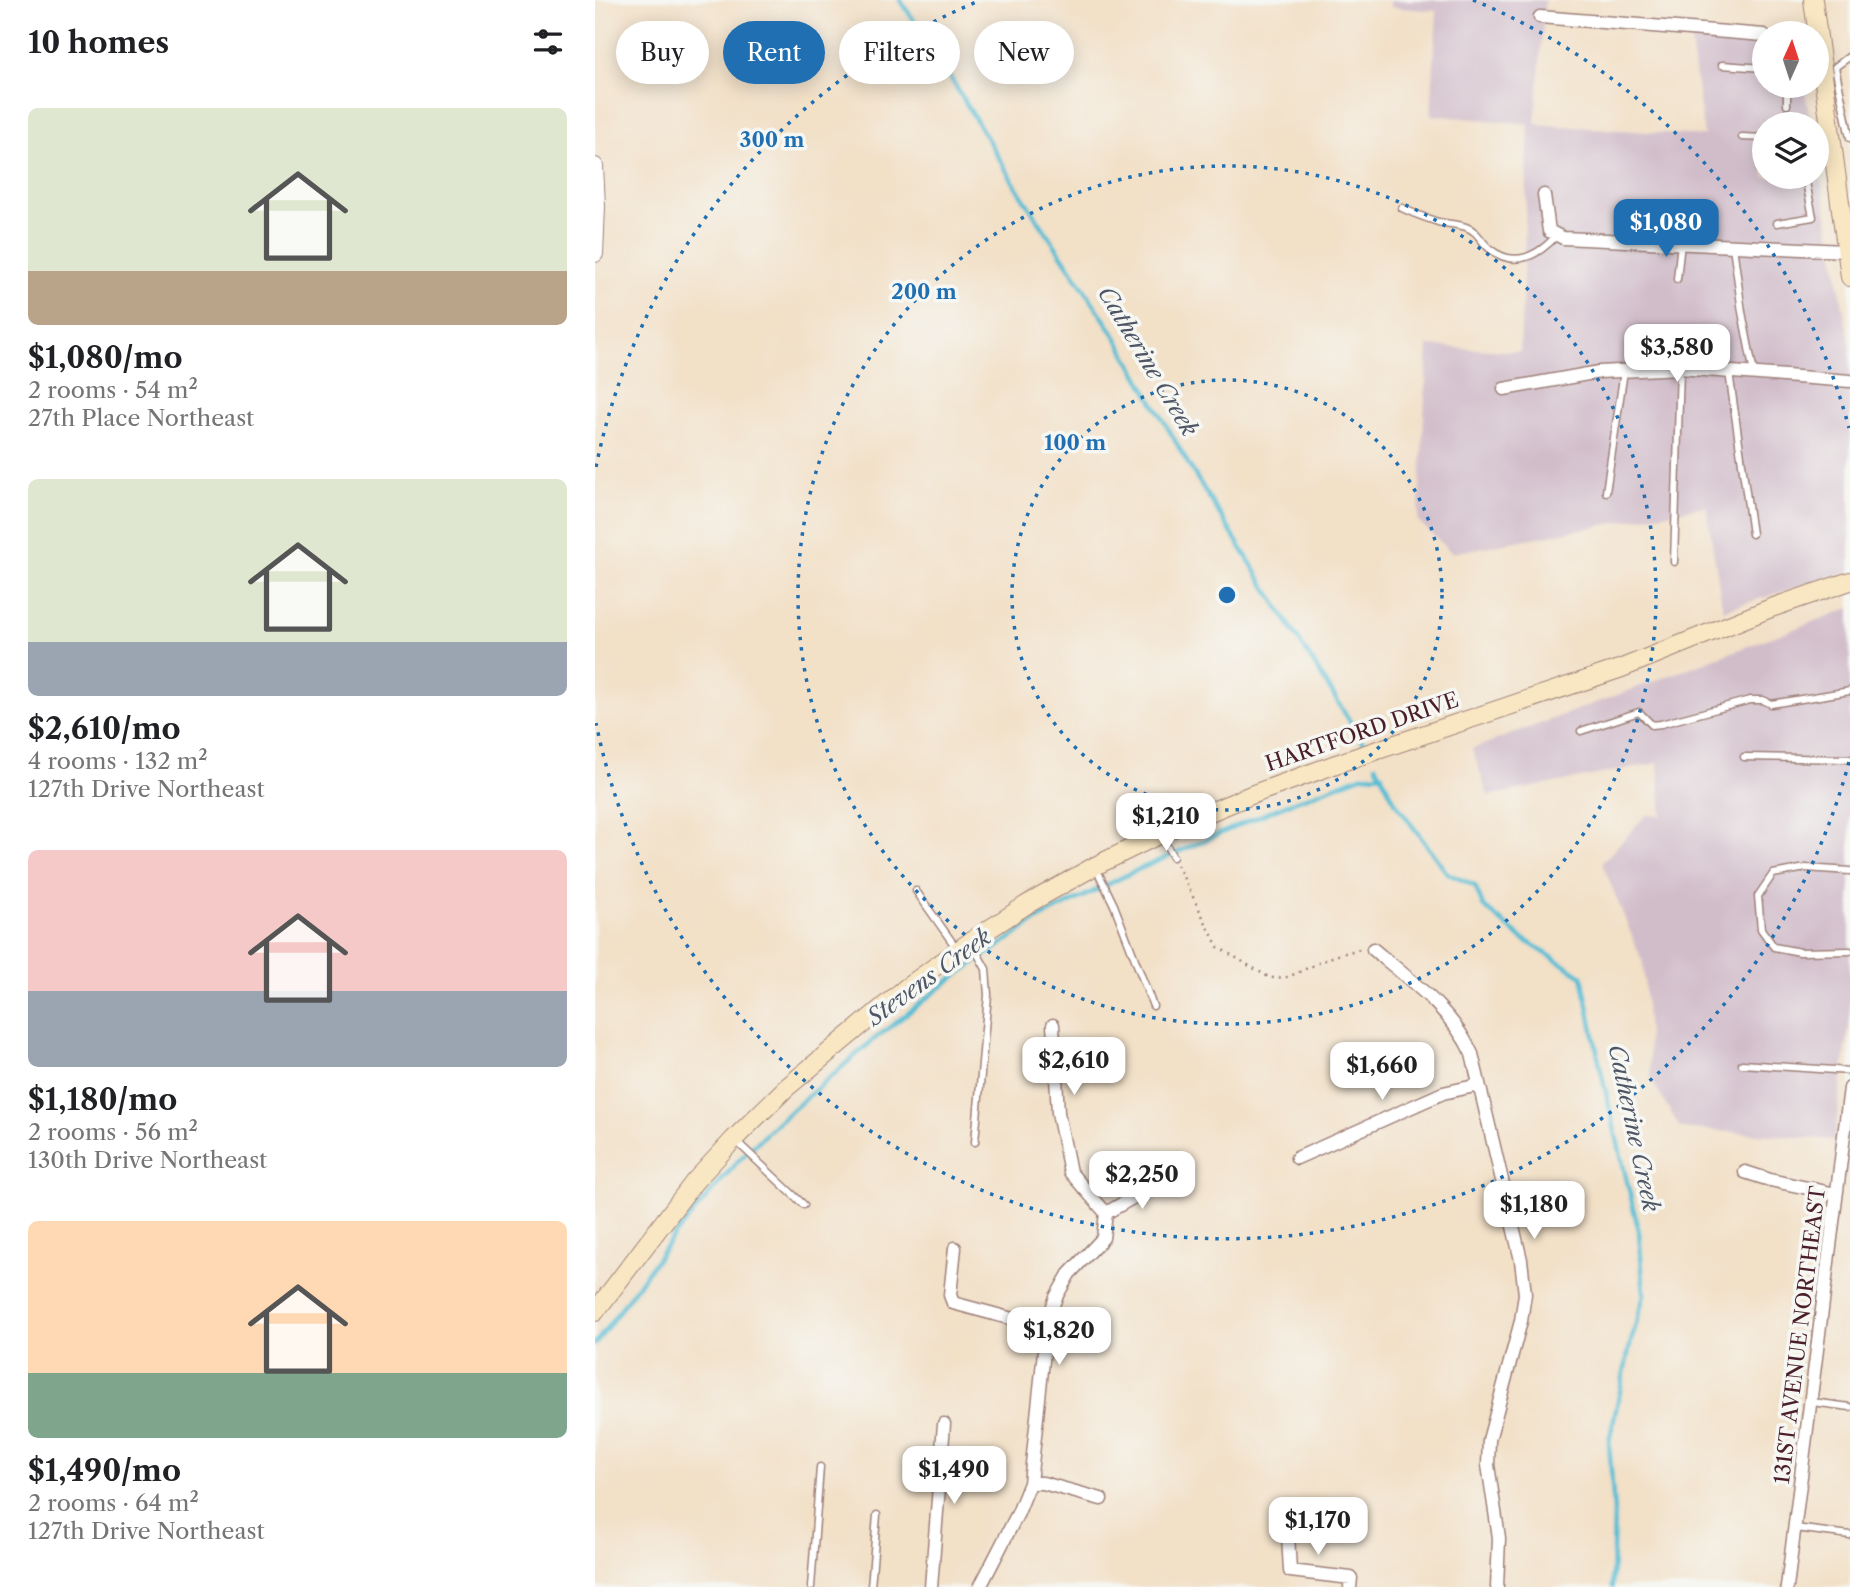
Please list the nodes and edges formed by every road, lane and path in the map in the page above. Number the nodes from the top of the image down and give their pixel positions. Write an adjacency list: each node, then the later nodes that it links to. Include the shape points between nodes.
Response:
1 (1813, 0): 3 (main road)
2 (1539, 17): 4 (street)
3 (1815, 21)
4 (1752, 34)
5 (1850, 56): 12 (lane, via 1836,67)
6 (1722, 65): 7 (lane)
7 (1752, 67)
8 (1787, 98): 9 (lane)
9 (1787, 105)
10 (1742, 138): 11 (lane)
11 (1752, 138)
12 (1850, 138)
13 (595, 166): 23 (street)
14 (1829, 175): 22 (main road)
15 (1807, 189): 18 (lane, via 1813,217)
16 (1545, 195): 19 (street, via 1549,231)
17 (1402, 208): 19 (lane, via 1465,227 1506,257 1527,258 1544,250)
18 (1777, 223)
19 (1557, 235): 20 (street)
20 (1681, 243): 21 (street); 25 (lane)
21 (1734, 246): 22 (street); 29 (lane)
22 (1845, 251): 24 (main road)
23 (595, 254)
24 (1850, 277)
25 (1677, 279)
26 (1681, 368): 27 (street); 28 (street); 34 (lane)
27 (1624, 371): 31 (street); 32 (lane)
28 (1729, 372): 29 (street); 33 (lane)
29 (1754, 374): 30 (street)
30 (1850, 381)
31 (1504, 389)
32 (1606, 492)
33 (1752, 534)
34 (1674, 562)
35 (1850, 581): 40 (main road, HARTFORD DRIVE, via 1622,668 1263,791)
36 (1850, 691): 37 (lane, via 1771,704 1750,700 1652,725 1639,712)
37 (1581, 731)
38 (1744, 757): 39 (lane)
39 (1850, 759)
40 (1163, 840): 41 (lane); 42 (main road, HARTFORD DRIVE)
41 (1173, 857): 46 (path, via 1217,947 1270,978 1288,978 1347,951)
42 (1098, 871): 45 (main road, HARTFORD DRIVE, via 1026,905); 48 (lane)
43 (1850, 871): 47 (lane, via 1806,868 1773,874 1758,896 1761,929 1774,947 1800,952)
44 (916, 891): 45 (lane)
45 (968, 947): 54 (lane, via 986,969 988,995); 55 (main road, HARTFORD DRIVE, via 897,996 786,1088)
46 (1373, 950): 52 (street, via 1448,1015 1464,1035)
47 (1850, 951)
48 (1153, 1006)
49 (1053, 1025): 61 (street, via 1059,1113 1070,1172)
50 (1742, 1064): 51 (lane)
51 (1850, 1071)
52 (1479, 1085): 56 (street, via 1443,1093); 80 (street, via 1525,1294 1489,1440 1488,1465 1499,1538)
53 (1850, 1088): 59 (street, 131ST AVENUE NORTHEAST)
54 (975, 1142)
55 (739, 1143): 60 (lane); 63 (main road, HARTFORD DRIVE, via 686,1193)
56 (1297, 1158)
57 (1745, 1172): 59 (street)
58 (1162, 1181): 61 (street)
59 (1836, 1194): 65 (street, 131ST AVENUE NORTHEAST)
60 (804, 1205)
61 (1106, 1213): 64 (street, via 1103,1238 1069,1274)
62 (955, 1248): 64 (street, via 953,1303)
63 (595, 1311)
64 (1046, 1328): 69 (street)
65 (1812, 1402): 66 (lane); 72 (street, 131ST AVENUE NORTHEAST)
66 (1850, 1407)
67 (944, 1424): 77 (street)
68 (820, 1467): 75 (lane)
69 (1030, 1483): 70 (street); 78 (street)
70 (1101, 1499)
71 (877, 1516): 76 (lane)
72 (1795, 1528): 74 (lane); 81 (street, 131ST AVENUE NORTHEAST)
73 (1288, 1535): 79 (street, via 1290,1571 1350,1578)
74 (1850, 1535)
75 (811, 1587)
76 (871, 1587)
77 (931, 1587)
78 (980, 1587)
79 (1350, 1587)
80 (1497, 1587)
81 (1787, 1587)

